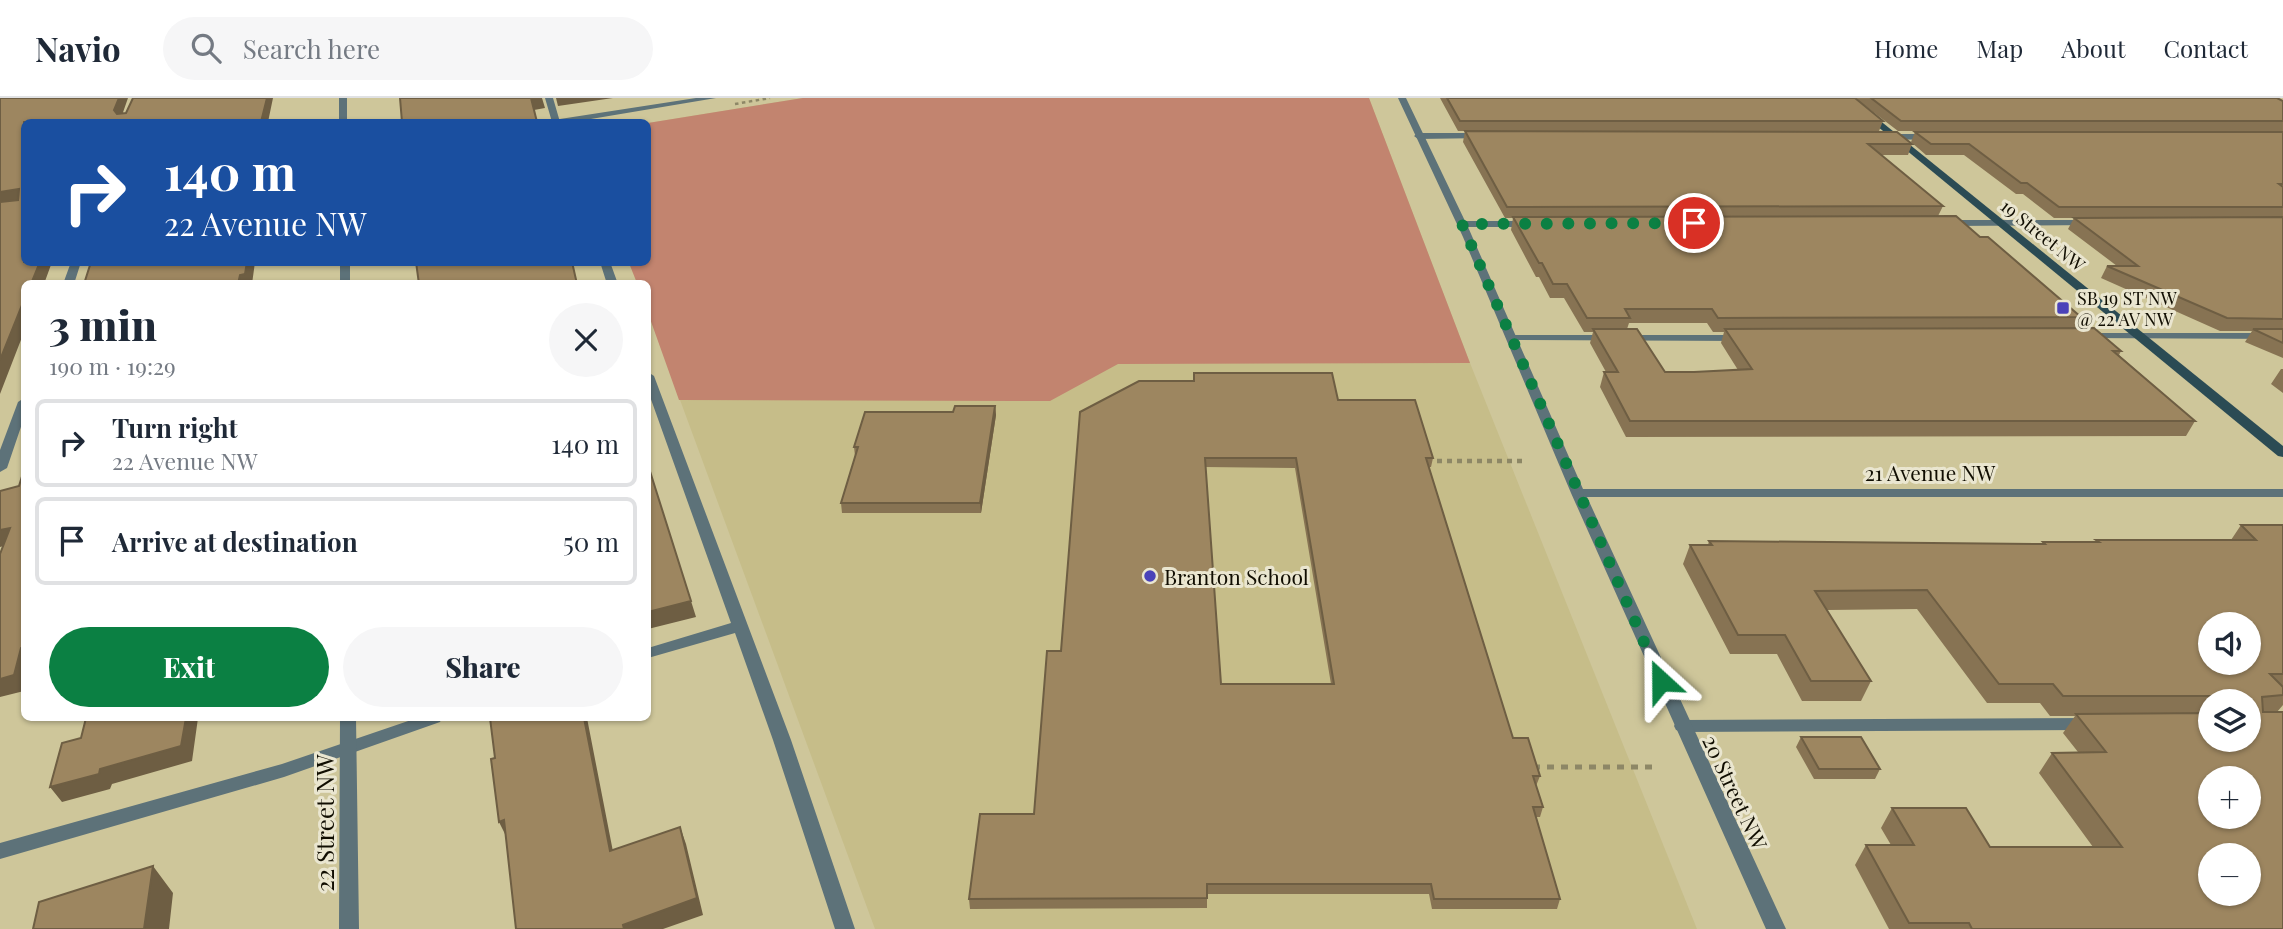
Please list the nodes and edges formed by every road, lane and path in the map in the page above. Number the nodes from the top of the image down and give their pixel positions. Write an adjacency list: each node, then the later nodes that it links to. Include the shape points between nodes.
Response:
1 (343, 98): 6 (street)
2 (549, 98): 7 (street)
3 (712, 98): 8 (street)
4 (1402, 98): 9 (street, 20 Street NW)
5 (1847, 98): 12 (street, 19 Street NW)
6 (344, 119)
7 (557, 119)
8 (577, 119)
9 (1418, 136): 10 (street); 17 (street, 20 Street NW)
10 (1495, 136)
11 (1871, 136): 12 (street)
12 (1895, 137): 13 (street); 15 (street, 19 Street NW)
13 (1943, 137)
14 (1930, 223): 15 (street)
15 (2001, 223): 16 (street); 20 (street, 19 Street NW)
16 (2096, 223)
17 (1462, 224): 18 (street); 22 (street, 20 Street NW)
18 (1541, 224)
19 (2078, 336): 20 (street)
20 (2139, 336): 21 (street); 26 (street, 19 Street NW)
21 (2283, 336)
22 (1512, 338): 23 (street); 30 (street, 20 Street NW)
23 (1758, 338)
24 (651, 384): 32 (street)
25 (21, 410): 29 (street)
26 (2283, 453)
27 (1437, 461): 28 (path)
28 (1527, 461)
29 (0, 468)
30 (1578, 493): 31 (street, 21 Avenue NW); 37 (street, 20 Street NW)
31 (2283, 493)
32 (740, 626): 33 (street); 43 (street)
33 (651, 652)
34 (348, 721): 38 (street, 22 Street NW)
35 (425, 721): 38 (street)
36 (2099, 724): 37 (street)
37 (1682, 726): 44 (street, 20 Street NW)
38 (348, 747): 41 (street, via 284,770); 42 (street, 22 Street NW)
39 (1531, 767): 40 (path)
40 (1655, 767)
41 (0, 852)
42 (349, 929)
43 (845, 929)
44 (1776, 929)

